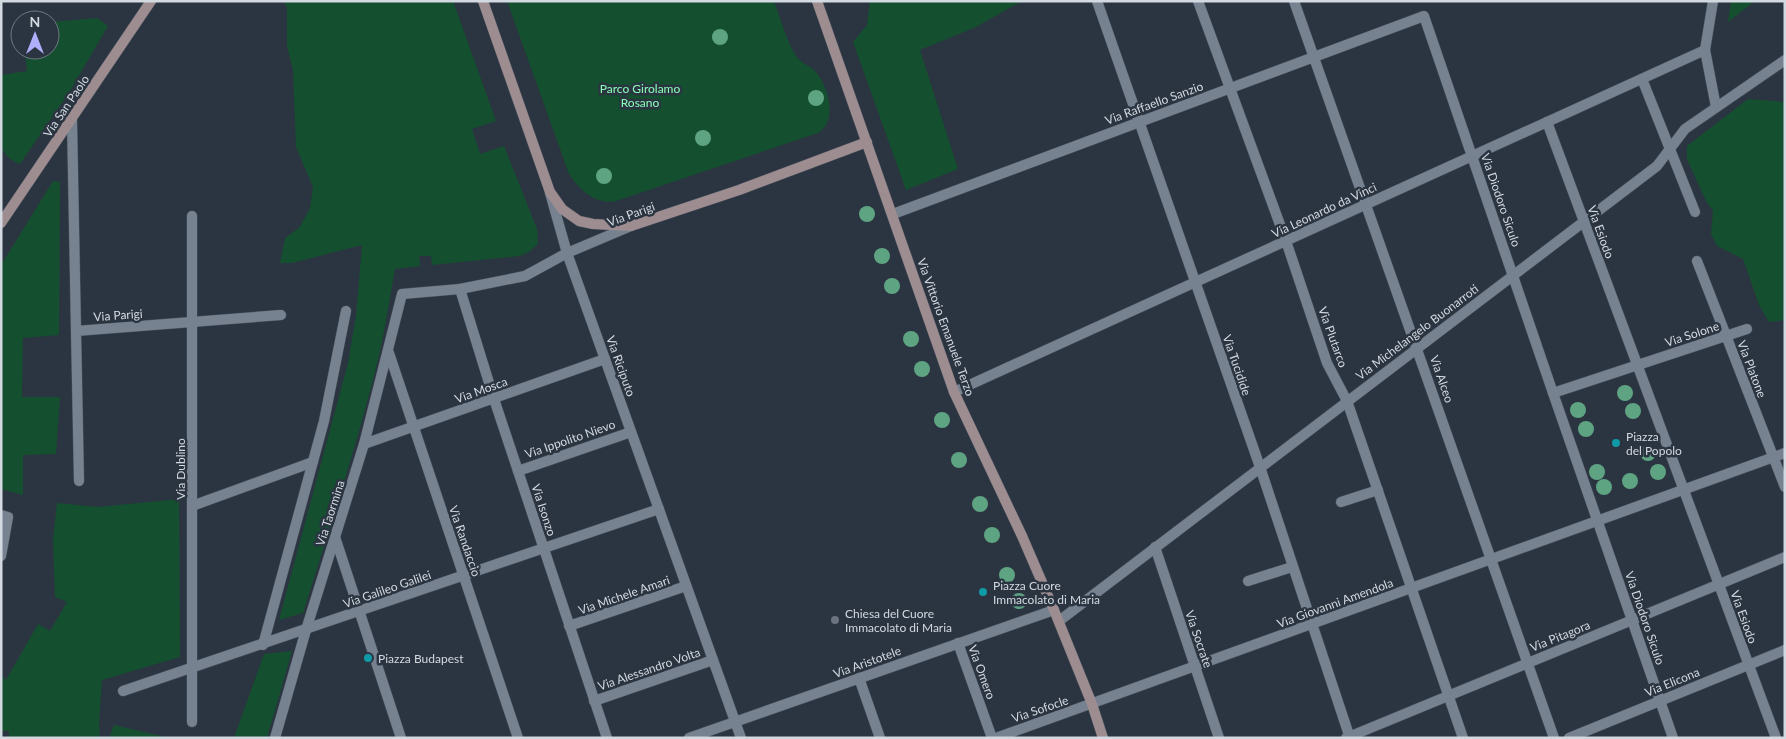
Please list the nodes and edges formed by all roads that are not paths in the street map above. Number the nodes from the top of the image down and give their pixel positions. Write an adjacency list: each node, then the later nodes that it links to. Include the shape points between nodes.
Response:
1 (151, 1): 15 (street, Via San Paolo)
2 (483, 1): 21 (street, Via Riciputo)
3 (817, 1): 18 (street, Via Vittorio Emanuele Terzo)
4 (1098, 1): 16 (street, Via Tucidide)
5 (1198, 1): 13 (street, Via Plutarco)
6 (1294, 1): 10 (street, Via Alceo)
7 (1713, 1): 9 (street)
8 (1424, 16): 10 (street, Via Raffaello Sanzio); 20 (street, Via Diodoro Siculo)
9 (1705, 50): 12 (street, Via Leonardo da Vinci); 14 (street)
10 (1314, 57): 13 (street, Via Raffaello Sanzio); 22 (street, Via Alceo)
11 (1785, 60): 14 (street, Via Michelangelo Buonarroti)
12 (1642, 79): 17 (street, Via Leonardo da Vinci); 19 (street)
13 (1230, 88): 16 (street, Via Raffaello Sanzio); 29 (street, Via Plutarco)
14 (1716, 107): 19 (street, Via Michelangelo Buonarroti, via 1685,129)
15 (72, 120): 26 (street, Via San Paolo); 40 (street)
16 (1139, 122): 24 (street, Via Raffaello Sanzio); 33 (street, Via Tucidide)
17 (1547, 122): 20 (street, Via Leonardo da Vinci); 27 (street, Via Esiodo)
18 (867, 142): 24 (street, Via Vittorio Emanuele Terzo); 28 (street, Via Parigi, via 740,190)
19 (1671, 148): 23 (street); 27 (street, Via Michelangelo Buonarroti, via 1657,166)
20 (1473, 156): 22 (street, Via Leonardo da Vinci); 32 (street, Via Diodoro Siculo)
21 (550, 192): 28 (street, via 562,209 579,221); 30 (street, Via Riciputo)
22 (1366, 204): 29 (street, Via Leonardo da Vinci); 42 (street, Via Alceo)
23 (1695, 212)
24 (892, 214): 46 (street, Via Vittorio Emanuele Terzo)
25 (192, 216): 38 (street, Via Dublino)
26 (2, 219)
27 (1584, 222): 32 (street, Via Michelangelo Buonarroti); 45 (street, Via Esiodo, via 1632,350)
28 (631, 226): 30 (street, Via Parigi)
29 (1286, 241): 33 (street, Via Leonardo da Vinci); 49 (street, Via Plutarco, via 1327,363)
30 (567, 253): 34 (street, Via Parigi, via 525,276); 44 (street, Via Riciputo)
31 (1697, 261): 41 (street, Via Platone)
32 (1514, 275): 42 (street, Via Michelangelo Buonarroti); 47 (street, Via Diodoro Siculo)
33 (1195, 282): 46 (street, Via Leonardo da Vinci); 56 (street, Via Tucidide)
34 (460, 288): 35 (street, Via Parigi); 48 (street, Via Isonzo)
35 (402, 294): 43 (street, Via Taormina)
36 (346, 311): 55 (street)
37 (282, 316): 38 (street, Via Parigi)
38 (192, 322): 40 (street, Via Parigi); 63 (street, Via Dublino)
39 (1747, 329): 41 (street, Via Solone)
40 (76, 331): 58 (street)
41 (1726, 336): 45 (street, Via Solone); 54 (street, Via Platone)
42 (1418, 348): 49 (street, Via Michelangelo Buonarroti); 72 (street, Via Alceo)
43 (388, 352): 50 (street, Via Randaccio); 52 (street, Via Taormina)
44 (605, 359): 48 (street, Via Mosca); 51 (street, Via Riciputo)
45 (1642, 363): 47 (street, Via Solone); 60 (street, Via Esiodo)
46 (954, 392): 79 (street, Via Vittorio Emanuele Terzo)
47 (1553, 393): 66 (street, Via Diodoro Siculo)
48 (494, 399): 50 (street, Via Mosca); 57 (street, Via Isonzo)
49 (1347, 401): 56 (street, Via Michelangelo Buonarroti); 61 (street, Via Plutarco)
50 (413, 427): 52 (street, Via Mosca); 74 (street, Via Randaccio)
51 (631, 432): 57 (street, Via Ippolito Nievo); 64 (street, Via Riciputo)
52 (364, 444): 67 (street, Via Taormina)
53 (1785, 453): 54 (street)
54 (1773, 457): 59 (street, Via Platone); 60 (street)
55 (314, 462): 63 (street); 87 (street)
56 (1260, 467): 68 (street, Via Michelangelo Buonarroti); 73 (street, Via Tucidide)
57 (518, 470): 69 (street, Via Isonzo)
58 (79, 481)
59 (1785, 487)
60 (1687, 489): 66 (street, Via Giovanni Amendola); 76 (street, Via Esiodo, via 1689,505)
61 (1378, 490): 62 (street); 78 (street, Via Plutarco)
62 (1341, 502)
63 (192, 506): 93 (street, Via Dublino)
64 (659, 509): 69 (street, Via Galileo Galilei); 77 (street, Via Riciputo)
65 (1, 515): 70 (street, via 8,517)
66 (1598, 521): 72 (street, Via Giovanni Amendola); 82 (street, Via Diodoro Siculo)
67 (334, 537): 80 (street); 85 (street, Via Taormina)
68 (1155, 547): 81 (street, Via Michelangelo Buonarroti); 92 (street, Via Socrate)
69 (544, 548): 74 (street, Via Galileo Galilei); 84 (street, Via Isonzo)
70 (1, 556)
71 (1785, 557): 76 (street, Via Pitagora)
72 (1491, 560): 78 (street, Via Giovanni Amendola); 90 (street, Via Alceo)
73 (1292, 567): 75 (street); 83 (street, Via Tucidide)
74 (463, 576): 80 (street, Via Galileo Galilei); 105 (street, Via Randaccio)
75 (1248, 581)
76 (1719, 584): 82 (street, Via Pitagora); 91 (street, Via Esiodo)
77 (686, 586): 84 (street, Via Michele Amari); 89 (street, Via Riciputo)
78 (1412, 588): 83 (street, Via Giovanni Amendola); 96 (street, Via Plutarco)
79 (1054, 610): 81 (street, Via Vittorio Emanuele Terzo); 86 (street, Via Aristotele)
80 (359, 611): 85 (street, Via Galileo Galilei); 104 (street)
81 (1059, 620): 99 (street, Via Vittorio Emanuele Terzo)
82 (1632, 620): 90 (street, Via Pitagora); 97 (street, Via Diodoro Siculo)
83 (1312, 625): 92 (street, Via Giovanni Amendola); 102 (street, Via Tucidide)
84 (569, 626): 98 (street, Via Isonzo)
85 (306, 630): 87 (street, Via Galileo Galilei); 103 (street, Via Taormina)
86 (958, 643): 94 (street, Via Aristotele); 110 (street, Via Omero)
87 (263, 645): 93 (street, Via Galileo Galilei)
88 (1785, 650): 91 (street, Via Elicona)
89 (713, 660): 98 (street, Via Alessandro Volta); 101 (street, Via Riciputo)
90 (1528, 663): 96 (street, Via Pitagora); 115 (street, Via Alceo)
91 (1749, 664): 97 (street, Via Elicona); 118 (street, Via Esiodo)
92 (1195, 667): 99 (street, Via Giovanni Amendola); 113 (street, Via Socrate)
93 (192, 668): 95 (street, Via Galileo Galilei); 100 (street, Via Dublino)
94 (859, 678): 101 (street, Via Aristotele); 109 (street)
95 (123, 691)
96 (1449, 696): 102 (street, Via Pitagora); 114 (street, Via Plutarco)
97 (1661, 700): 116 (street, Via Elicona); 117 (street, Via Diodoro Siculo)
98 (594, 701): 106 (street, Via Isonzo)
99 (1092, 704): 111 (street, Via Sofocle); 112 (street, Via Vittorio Emanuele Terzo)
100 (192, 722)
101 (735, 722): 107 (street, Via Aristotele); 108 (street, Via Riciputo)
102 (1348, 737)
103 (275, 738)
104 (401, 738)
105 (518, 738)
106 (607, 738)
107 (689, 738)
108 (741, 738)
109 (880, 738)
110 (992, 738)
111 (996, 738)
112 (1103, 738)
113 (1219, 738)
114 (1463, 738)
115 (1554, 738)
116 (1569, 738)
117 (1673, 738)
118 (1776, 738)

